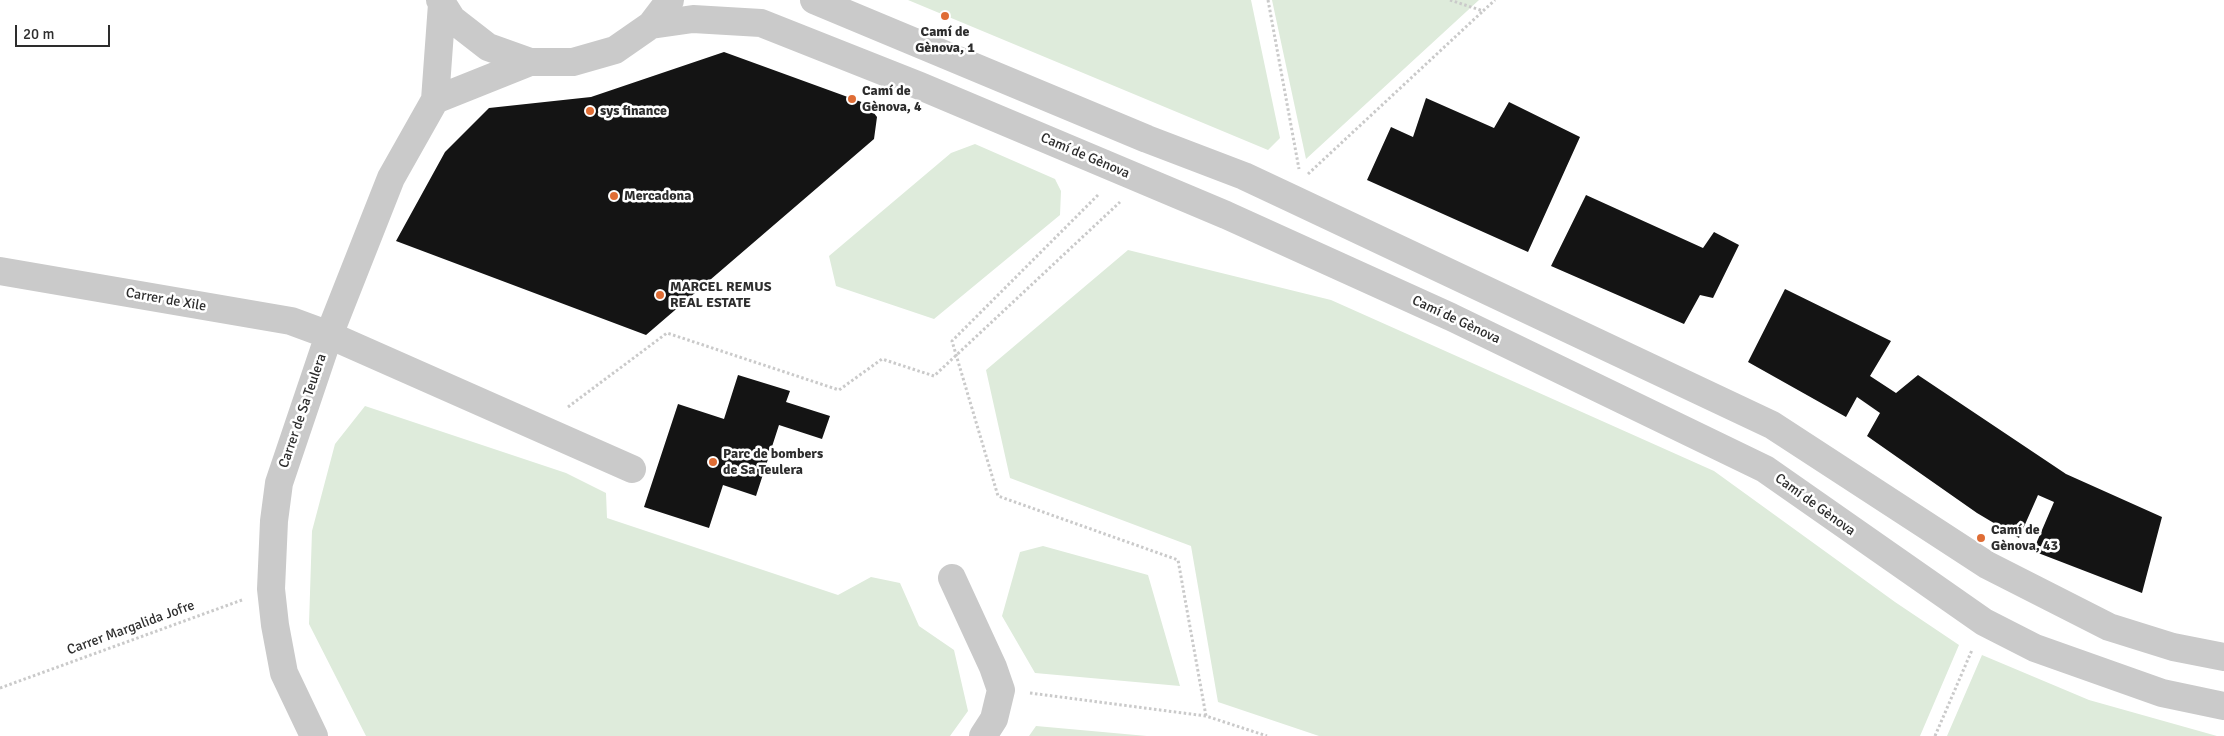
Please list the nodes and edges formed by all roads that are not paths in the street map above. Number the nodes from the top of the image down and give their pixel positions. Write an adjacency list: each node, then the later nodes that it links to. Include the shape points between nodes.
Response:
1 (670, 0): 4 (street)
2 (814, 0): 11 (street, via 1147,139 1244,176 1772,425 1986,566 2108,627 2173,647)
3 (441, 2): 5 (street, via 452,19 488,47); 6 (street, Carrer de Sa Teulera)
4 (651, 25): 5 (street, via 615,50 573,62); 12 (street, Camí de Gènova, via 693,18 761,23 920,86 1124,184 1226,216 1451,317 1765,469 1984,622 2035,648 2162,693)
5 (530, 62): 6 (street)
6 (436, 100): 8 (street, Carrer de Sa Teulera, via 391,178)
7 (0, 271): 8 (street, Carrer de Xile, via 291,321)
8 (329, 335): 9 (street, Carrer de Xile); 13 (street, Carrer de Sa Teulera, via 279,483 271,589 284,673)
9 (632, 469)
10 (952, 578): 14 (street, via 1001,690 994,719)
11 (2224, 657)
12 (2224, 706)
13 (314, 736)
14 (983, 736)

